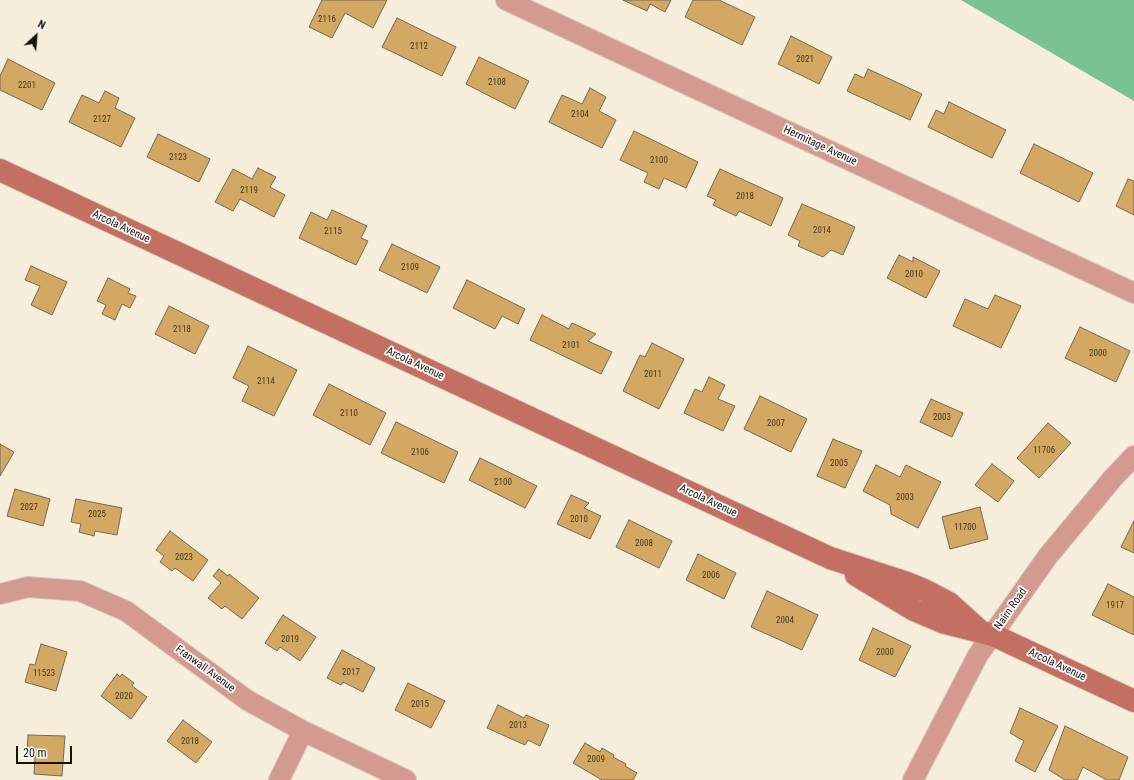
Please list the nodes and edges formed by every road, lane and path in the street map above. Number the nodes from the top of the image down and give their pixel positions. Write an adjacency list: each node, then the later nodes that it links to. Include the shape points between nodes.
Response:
1 (506, 0): 3 (street, Hermitage Avenue)
2 (0, 170): 6 (street, Arcola Avenue, via 830,558 924,590 949,604)
3 (1134, 293)
4 (1134, 456): 6 (street, Nairn Road, via 1048,556)
5 (0, 594): 8 (street, Franwall Avenue, via 28,587 80,591 126,611 247,700)
6 (987, 633): 7 (street, Arcola Avenue); 11 (street, Nairn Road)
7 (1134, 701)
8 (302, 731): 9 (street); 10 (street, Franwall Avenue)
9 (279, 780)
10 (406, 780)
11 (913, 780)

